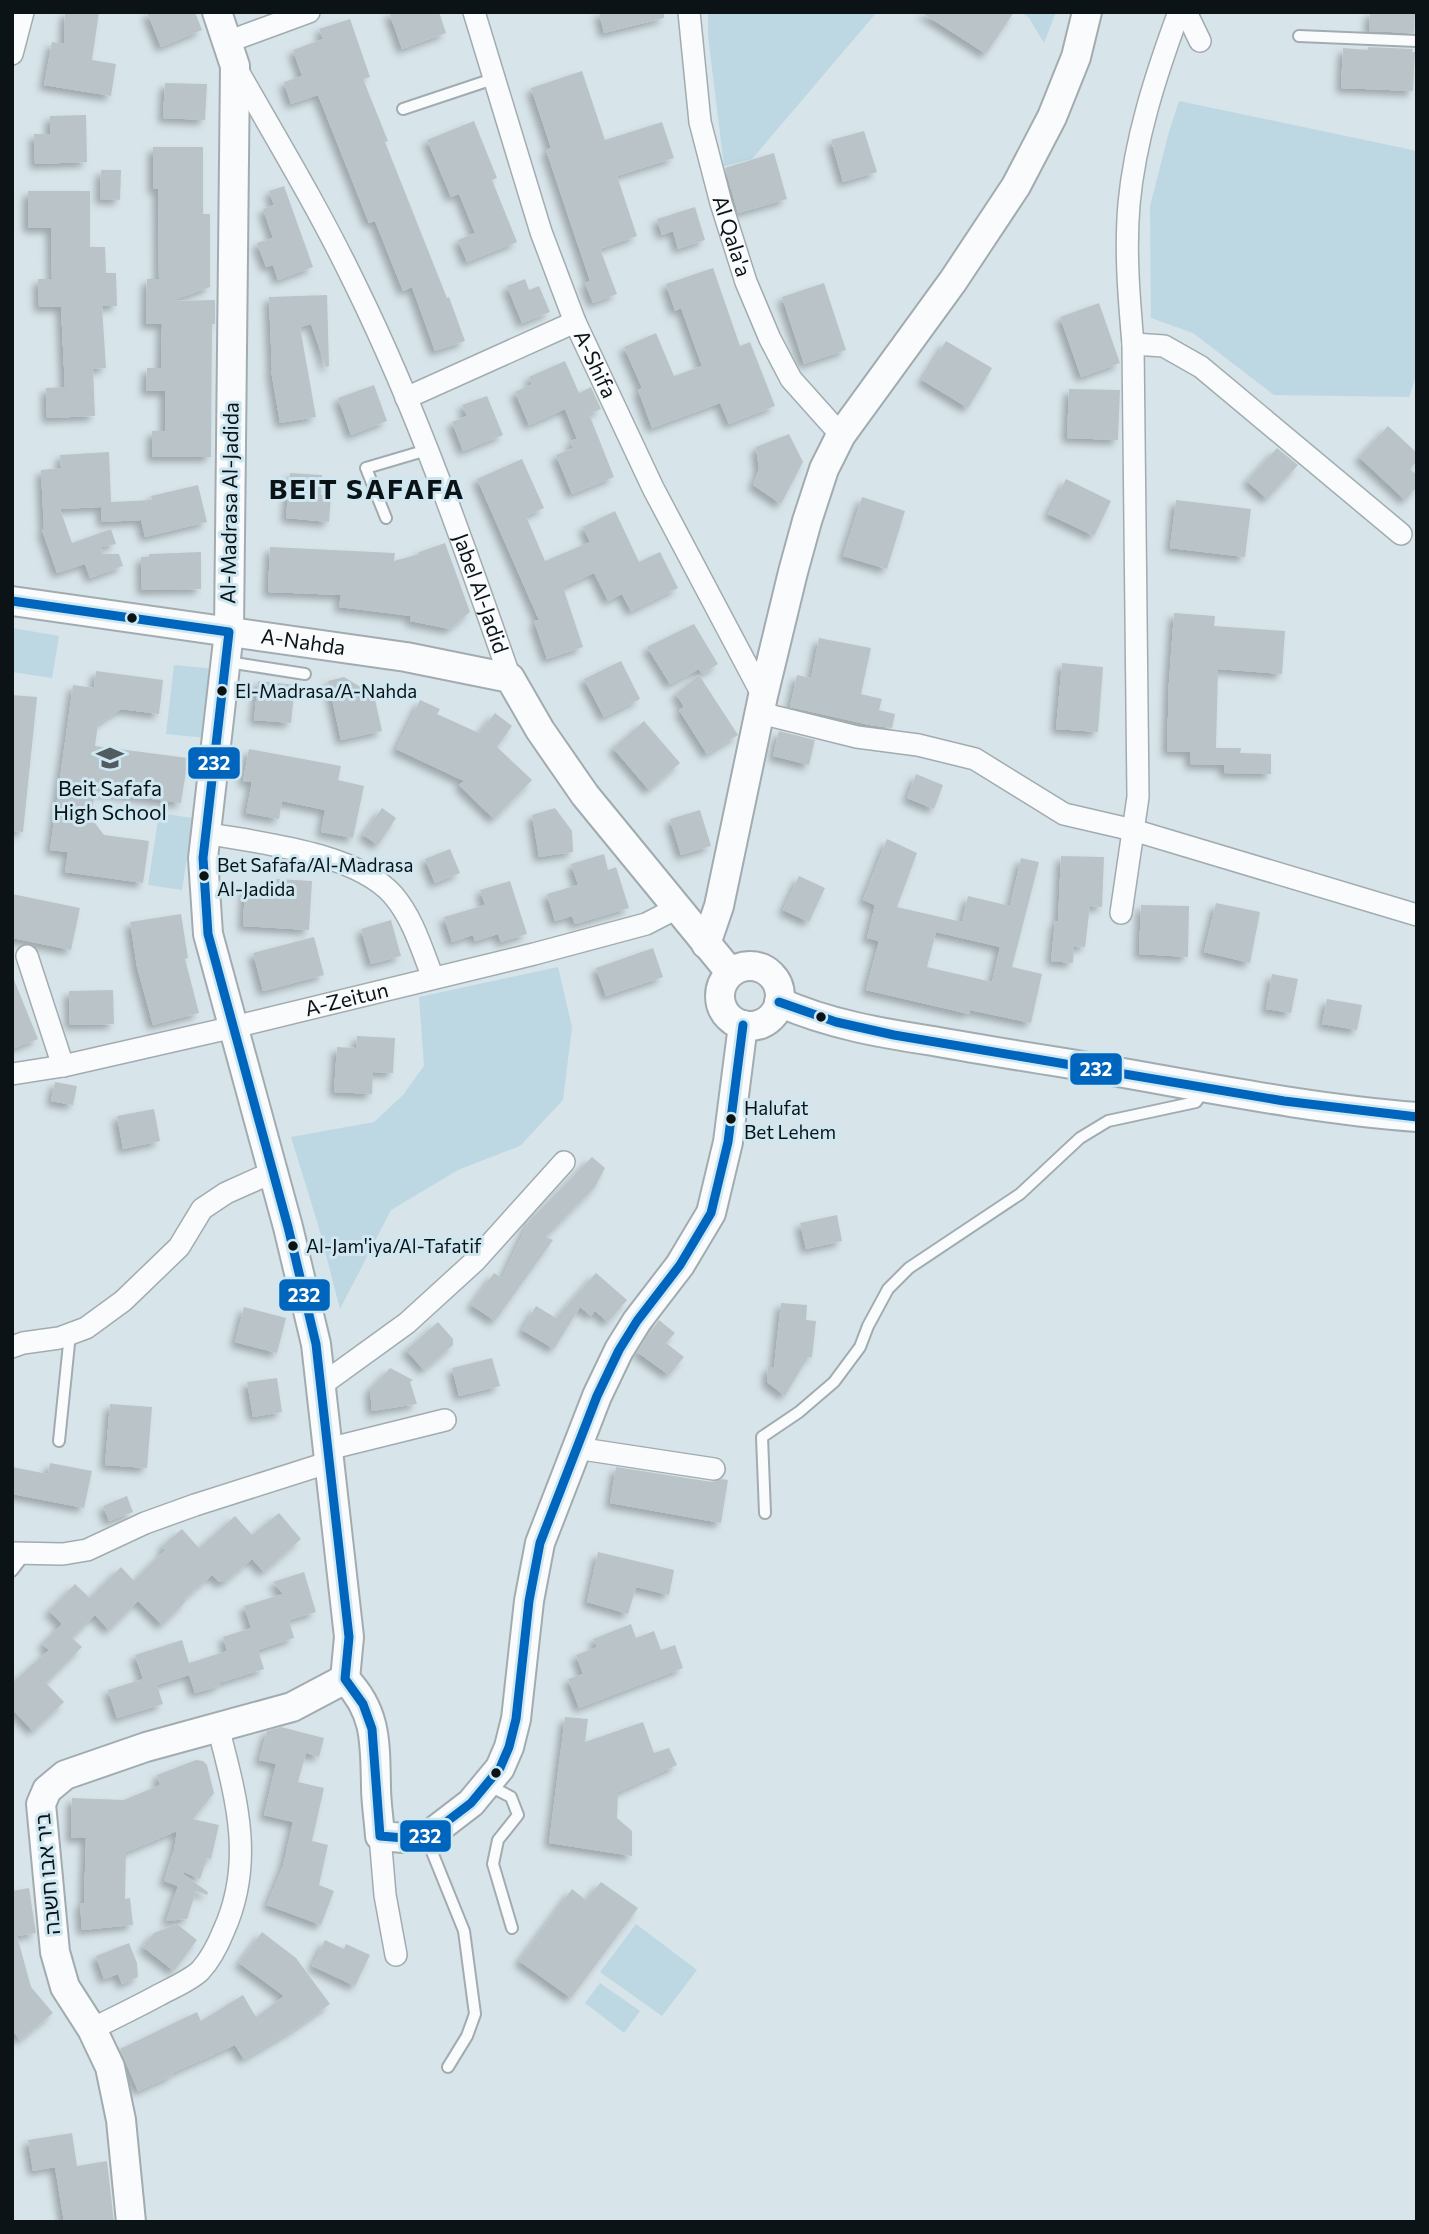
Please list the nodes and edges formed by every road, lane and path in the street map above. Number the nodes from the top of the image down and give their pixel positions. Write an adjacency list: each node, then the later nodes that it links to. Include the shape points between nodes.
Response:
1 (23, 12): 12 (street)
2 (217, 12): 13 (street, Al-Madrasa Al-Jadida)
3 (309, 12): 13 (street)
4 (474, 12): 14 (street, A-Shifa)
5 (689, 12): 19 (street, Al Qala'a, via 700,122 746,282 791,379)
6 (1087, 12): 19 (street, via 1072,69 1016,186)
7 (1179, 12): 17 (street, via 1157,70 1129,204 1127,270)
8 (1186, 12): 10 (street)
9 (1299, 36): 11 (lane)
10 (1200, 41)
11 (1417, 41)
12 (12, 54)
13 (231, 54): 18 (street, Jabel Al-Jadid, via 355,284); 24 (street, Al-Madrasa Al-Jadida)
14 (493, 79): 15 (lane); 16 (street, A-Shifa)
15 (403, 109)
16 (575, 322): 18 (street); 28 (street, A-Shifa)
17 (1133, 344): 22 (street, via 1164,346 1201,367); 29 (street, via 1138,797)
18 (406, 398): 20 (street, Jabel Al-Jadid)
19 (841, 436): 28 (street, via 824,469 807,521)
20 (426, 450): 21 (lane, via 366,468); 27 (street, Jabel Al-Jadid)
21 (386, 518)
22 (1401, 534)
23 (12, 601): 24 (street, A-Nahda)
24 (229, 632): 25 (street, Al-Madrasa Al-Jadida); 27 (street, A-Nahda, via 406,657)
25 (225, 662): 26 (lane); 30 (street, Al-Madrasa Al-Jadida)
26 (305, 674)
27 (510, 678): 31 (street, Jabel Al-Jadid, via 585,794)
28 (761, 704): 29 (street, via 857,737 975,760 1064,814); 34 (street, via 719,906)
29 (1133, 830): 32 (street); 33 (street)
30 (205, 833): 37 (street, via 327,858 375,880 393,895 406,915); 40 (street, Al-Madrasa Al-Jadida, via 208,934)
31 (677, 908): 34 (street, Jabel Al-Jadid); 37 (street, A-Zeitun, via 614,934)
32 (1121, 913)
33 (1417, 915)
34 (706, 944): 36 (street, Jabel Al-Jadid)
35 (27, 956): 41 (street)
36 (730, 972): 38 (street, via 748,966 766,970 778,984); 39 (street, via 719,998 727,1015)
37 (433, 978): 40 (street, A-Zeitun)
38 (779, 1002): 39 (street, via 770,1018); 43 (street, via 834,1022 899,1036)
39 (743, 1025): 52 (street, via 728,1142 711,1213 619,1350)
40 (234, 1027): 41 (street, A-Zeitun); 46 (street, Al-Madrasa Al-Jadida)
41 (63, 1066): 42 (street, A-Zeitun)
42 (12, 1074)
43 (1206, 1088): 44 (street, via 1359,1113); 55 (lane, via 1196,1102 1108,1121 1080,1138 1020,1194 909,1268 888,1289 860,1347 834,1382 762,1437)
44 (1417, 1117)
45 (564, 1161): 49 (street, via 475,1261 407,1324)
46 (273, 1171): 47 (street, via 202,1209 179,1247 123,1301); 49 (street, Al-Madrasa Al-Jadida, via 313,1333)
47 (70, 1334): 48 (street); 51 (lane)
48 (12, 1347)
49 (320, 1385): 53 (street, Al-Madrasa Al-Jadida)
50 (445, 1420): 53 (street)
51 (59, 1441)
52 (576, 1448): 54 (street); 60 (street, via 533,1573 520,1693 509,1747)
53 (329, 1456): 56 (street, via 145,1523 87,1550); 58 (street, Al-Madrasa Al-Jadida, via 349,1637)
54 (714, 1469)
55 (765, 1513)
56 (19, 1553): 57 (lane)
57 (12, 1572)
58 (345, 1679): 59 (street, ביר אבו חשבה, via 292,1707); 61 (street, via 366,1706 374,1730)
59 (218, 1727): 65 (street, via 242,1839 239,1886 230,1916 216,1949 198,1972); 65 (street, ביר אבו חשבה, via 65,1775 47,1790 41,1804 55,1952 65,1987)
60 (486, 1785): 62 (street, via 453,1819); 63 (lane, via 512,1797 518,1815 498,1840 493,1864)
61 (380, 1836): 62 (street); 64 (street)
62 (426, 1837): 66 (lane, via 464,1931 475,2014)
63 (512, 1928)
64 (396, 1955)
65 (92, 2029): 67 (street, ביר אבו חשבה, via 110,2067 121,2120)
66 (448, 2067)
67 (131, 2222)

